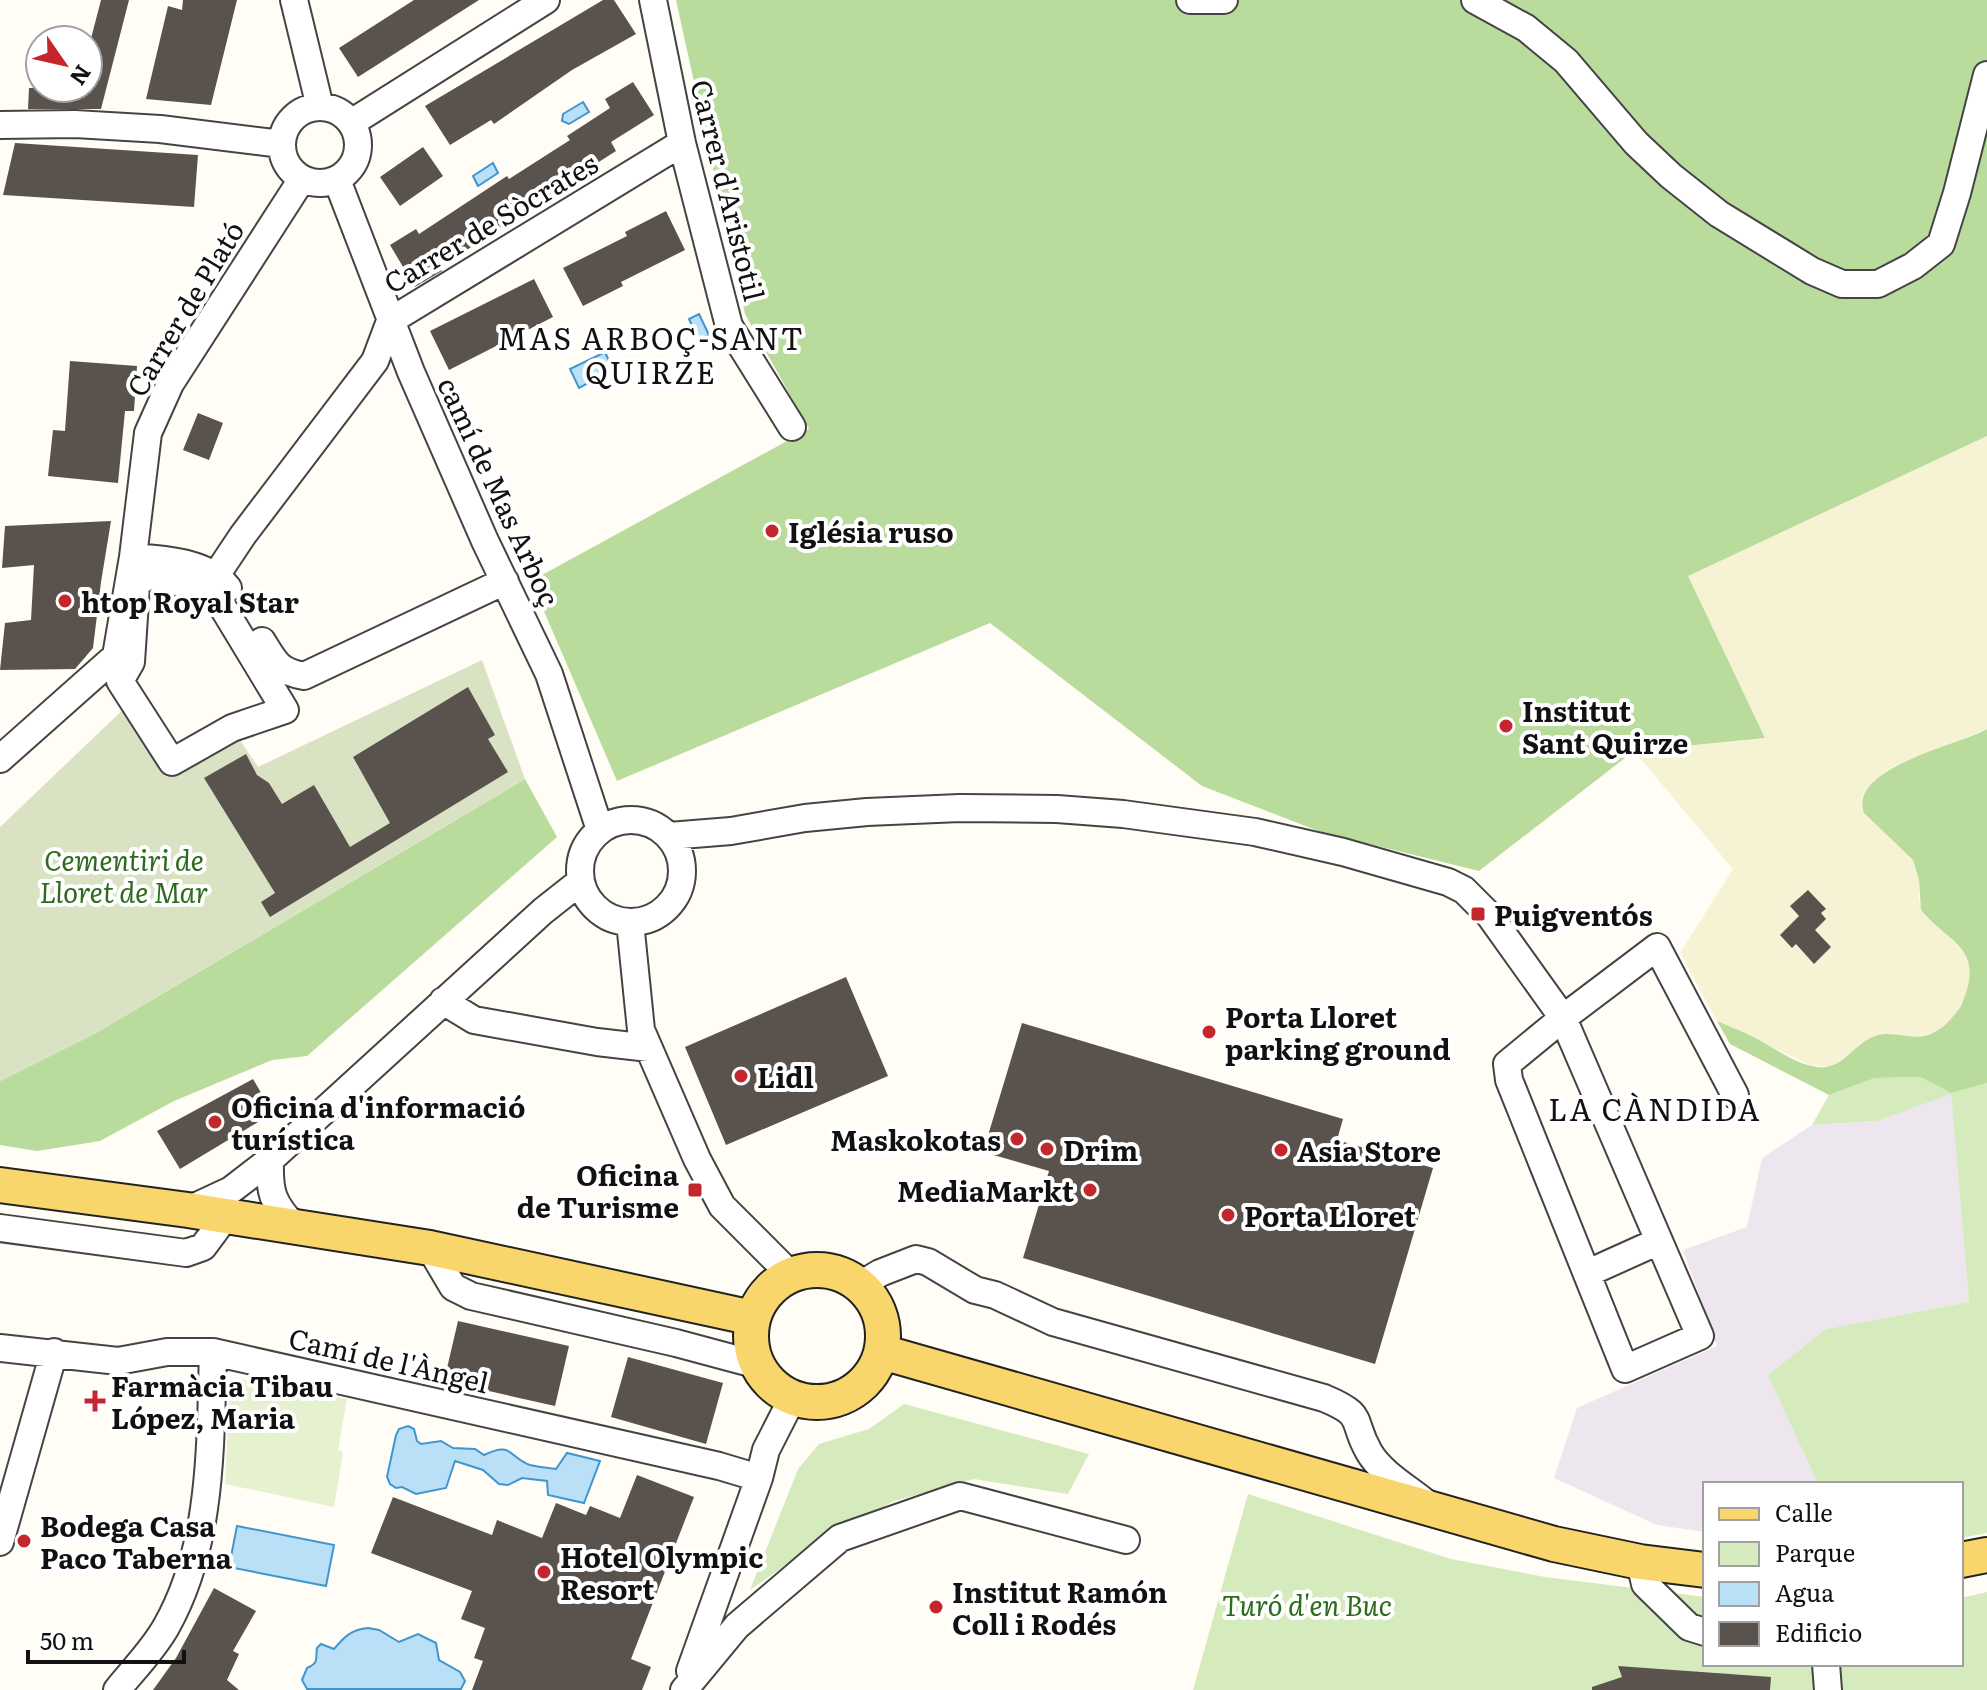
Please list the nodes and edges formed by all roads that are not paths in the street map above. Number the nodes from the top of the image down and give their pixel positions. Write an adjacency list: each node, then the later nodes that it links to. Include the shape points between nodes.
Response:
1 (294, 0): 8 (street)
2 (546, 0): 9 (street)
3 (653, 0): 11 (street, Carrer d'Aristotil)
4 (1190, 0): 5 (street)
5 (1224, 0)
6 (1475, 0): 7 (street, via 1526,28 1566,61 1636,143 1719,214 1842,284 1878,284 1941,244)
7 (1987, 75)
8 (320, 107): 9 (street); 12 (street, via 296,115)
9 (351, 123): 14 (street, via 356,156)
10 (0, 125): 12 (street, via 160,129)
11 (682, 143): 15 (street, Carrer de Sòcrates); 16 (street, Carrer d'Aristotil, via 729,326)
12 (282, 144): 13 (street, via 284,160)
13 (302, 179): 14 (street); 17 (street, Carrer de Plató, via 158,408 148,433)
14 (337, 180): 15 (street, camí de Mas Arboç)
15 (390, 321): 18 (street, Carrer de Sòcrates, via 375,361); 19 (street, camí de Mas Arboç)
16 (792, 427)
17 (133, 557): 18 (street); 21 (street, Carrer de Plató, via 116,656)
18 (217, 574): 19 (street, via 278,666 304,676)
19 (505, 581): 22 (street, camí de Mas Arboç, via 549,674)
20 (120, 681): 20 (street, via 172,762 232,728 285,710 219,601 204,589 152,576 136,586 131,662)
21 (0, 759)
22 (600, 830): 23 (street, via 628,819 657,826); 24 (street, via 583,853)
23 (669, 836): 25 (street, via 680,858 681,884 662,912); 27 (street, via 805,818 960,808 1123,814 1255,832 1418,872 1464,890 1490,916)
24 (581, 881): 25 (street, via 585,894 604,914); 26 (street)
25 (630, 922): 28 (street, via 641,1030)
26 (443, 1001): 28 (street, via 474,1020); 30 (street)
27 (1563, 1018): 29 (street, via 1657,947); 36 (street); 38 (street, via 1507,1064)
28 (649, 1048): 39 (street, via 722,1206)
29 (1735, 1095)
30 (270, 1160): 32 (street, via 231,1190); 34 (street, via 269,1189)
31 (0, 1185): 32 (main road)
32 (188, 1210): 33 (main road)
33 (226, 1216): 34 (main road); 35 (street, via 203,1247 186,1253)
34 (295, 1227): 37 (main road)
35 (0, 1228)
36 (1659, 1241): 38 (street); 38 (street, via 1700,1336 1625,1369)
37 (430, 1248): 41 (main road); 46 (street, via 453,1287 471,1296)
38 (1588, 1273)
39 (791, 1275): 40 (main road, via 811,1269 832,1271); 41 (main road, via 774,1285)
40 (860, 1285): 45 (main road, via 879,1310); 49 (street, via 916,1259 1053,1322 1324,1398 1349,1408 1370,1453)
41 (753, 1318): 46 (main road, via 752,1347)
42 (0, 1348): 43 (street, Camí de l'Àngel)
43 (54, 1352): 44 (street, Camí de l'Àngel, via 118,1361 167,1352); 51 (street)
44 (213, 1352): 48 (street, Camí de l'Àngel); 60 (street, via 206,1503 192,1570 165,1629)
45 (882, 1352): 47 (main road, via 869,1377 847,1395 820,1402); 49 (main road)
46 (758, 1365): 47 (main road, via 777,1389)
47 (793, 1397): 48 (street, via 766,1450)
48 (759, 1478): 56 (street)
49 (1435, 1510): 54 (main road)
50 (1126, 1540): 57 (street, via 960,1496 840,1538)
51 (0, 1542)
52 (1987, 1555): 53 (main road)
53 (1963, 1560)
54 (1640, 1562): 55 (main road); 58 (street, via 1645,1584 1689,1627)
55 (1703, 1570)
56 (710, 1615): 57 (street); 61 (street)
57 (737, 1626): 61 (street)
58 (1703, 1631)
59 (1826, 1666): 62 (street)
60 (117, 1690)
61 (684, 1690)
62 (1828, 1690)

